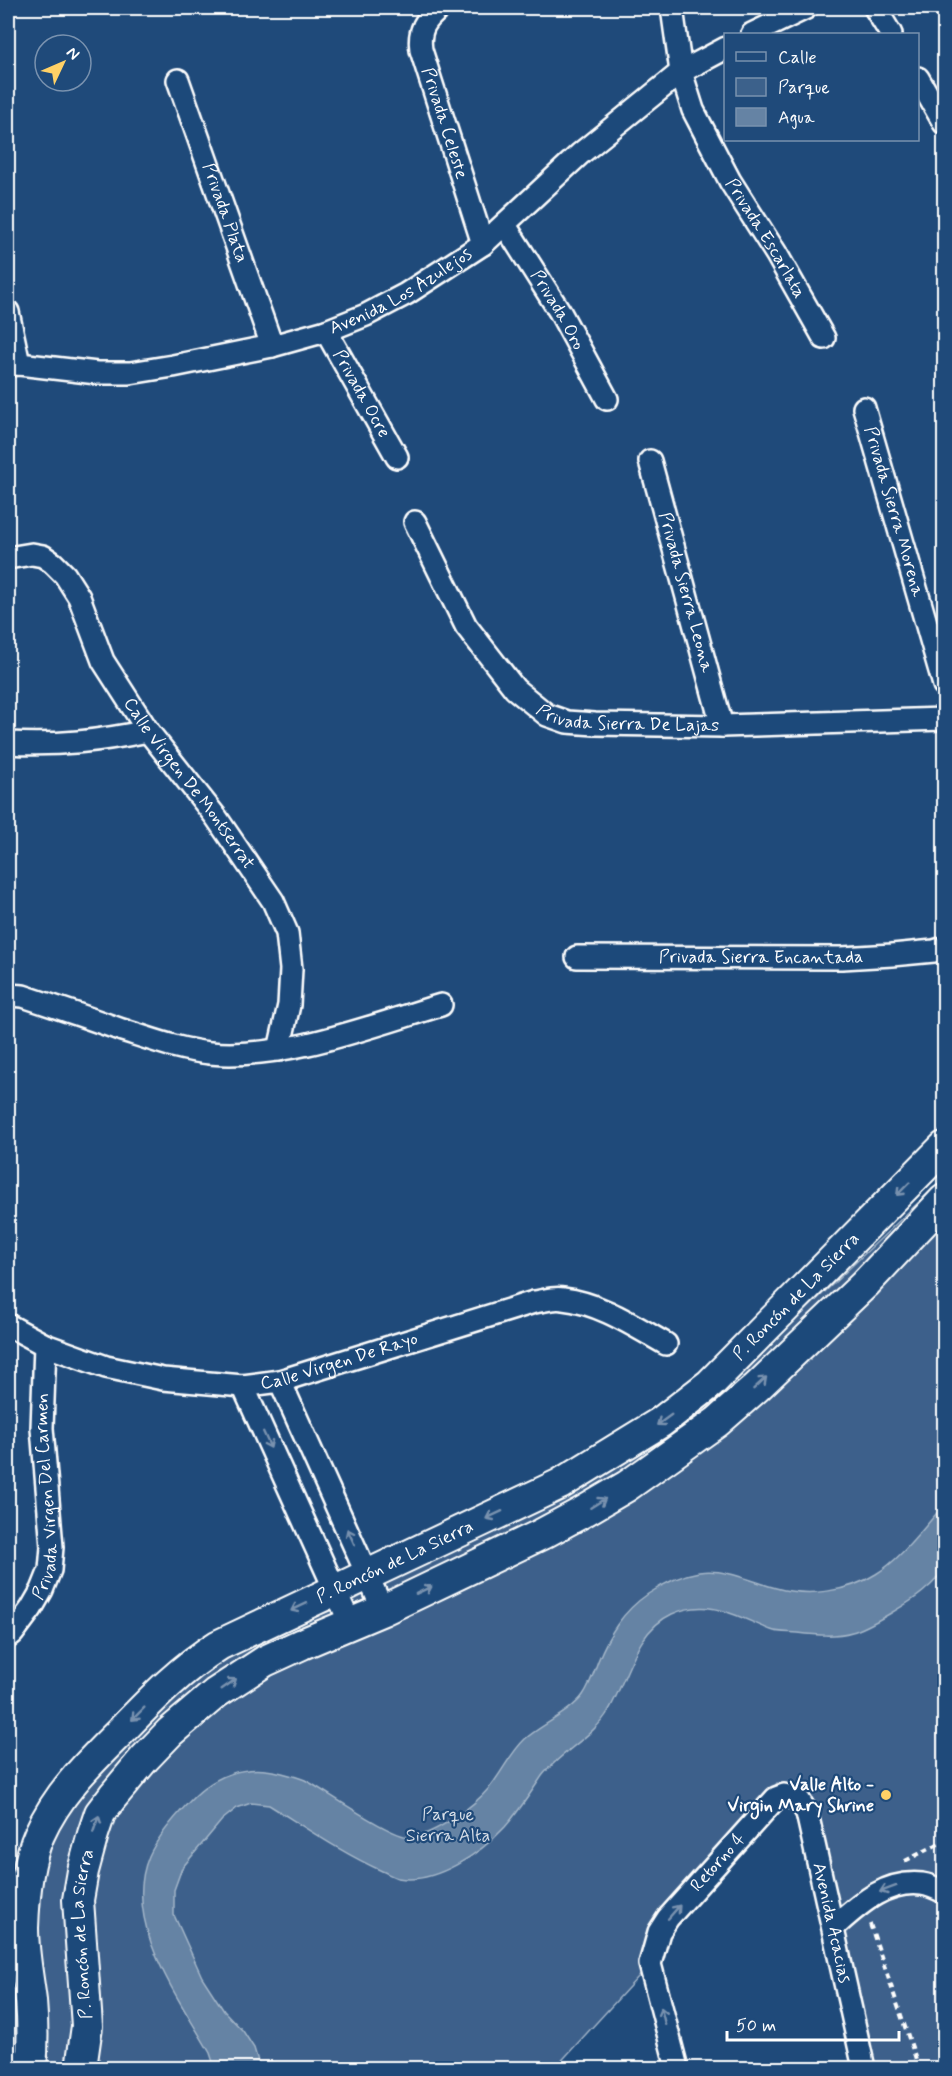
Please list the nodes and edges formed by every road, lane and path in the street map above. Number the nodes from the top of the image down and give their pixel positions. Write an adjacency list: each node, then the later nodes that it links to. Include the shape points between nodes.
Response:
1 (440, 8): 13 (street, Privada Celeste, via 422,26 421,50)
2 (672, 8): 8 (street)
3 (806, 8): 5 (street)
4 (875, 8): 6 (street)
5 (754, 33)
6 (890, 33)
7 (724, 49): 8 (street, Avenida Los Azulejos)
8 (681, 72): 12 (street, Avenida Los Azulejos, via 580,154); 16 (street, Privada Escarlata, via 693,110 730,181)
9 (178, 80): 17 (street, Privada Plata)
10 (919, 80): 11 (street)
11 (945, 123)
12 (505, 225): 13 (street, Avenida Los Azulejos); 19 (street, Privada Oro, via 560,312)
13 (483, 244): 15 (street, Avenida Los Azulejos, via 406,294)
14 (8, 312): 18 (street)
15 (326, 331): 17 (street, Avenida Los Azulejos); 21 (street, Privada Ocre)
16 (824, 338)
17 (272, 346): 18 (street, Avenida Los Azulejos, via 130,373)
18 (13, 365)
19 (607, 399)
20 (864, 408): 25 (street, Privada Sierra Morena)
21 (397, 457)
22 (650, 461): 27 (street, Privada Sierra Leona)
23 (415, 522): 27 (street, Privada Sierra De Lajas, via 466,626 515,689 547,715 567,722 595,724)
24 (13, 557): 28 (street, Calle Virgen De Montserrat, via 43,556 65,575 79,597 103,661)
25 (945, 685)
26 (945, 719): 27 (street, Privada Sierra De Lajas)
27 (722, 726)
28 (148, 731): 29 (street, via 99,741); 34 (street, Calle Virgen De Montserrat, via 216,816 273,901 287,933 289,1005)
29 (8, 743)
30 (945, 948): 31 (street, Privada Sierra Encantada, via 842,958)
31 (577, 957)
32 (8, 995): 34 (street, via 22,996 174,1047 240,1055)
33 (441, 1005): 34 (street)
34 (279, 1050)
35 (945, 1147): 37 (street, P. Roncón de La Sierra, one-way to 37)
36 (945, 1200): 38 (street, P. Roncón de La Sierra)
37 (876, 1217): 38 (street); 44 (street, P. Roncón de La Sierra, one-way to 44, via 710,1384 661,1422 560,1484)
38 (903, 1244): 46 (street, P. Roncón de La Sierra, one-way to 38, via 581,1514 674,1453 756,1388)
39 (8, 1325): 41 (street, Calle Virgen De Rayo)
40 (666, 1344): 42 (street, Calle Virgen De Rayo, via 584,1303 560,1298 534,1302)
41 (45, 1345): 43 (street, Calle Virgen De Rayo, via 106,1367 163,1379); 48 (street, Privada Virgen Del Carmen, via 42,1428 52,1547 50,1570 31,1609)
42 (280, 1381): 43 (street, Calle Virgen De Rayo); 44 (street, one-way to 42)
43 (243, 1386): 45 (street, one-way to 45)
44 (368, 1575): 45 (street, P. Roncón de La Sierra); 46 (street)
45 (335, 1589): 47 (street); 55 (street, P. Roncón de La Sierra, one-way to 55, via 195,1660 93,1759 52,1809 38,1837 25,1900 24,1938 34,2041)
46 (383, 1610): 47 (street, P. Roncón de La Sierra)
47 (350, 1623): 56 (street, P. Roncón de La Sierra, one-way to 47, via 87,2026 78,1900 100,1813 170,1732 216,1693 265,1661)
48 (8, 1637)
49 (807, 1813): 54 (street, Avenida Acacias); 57 (street, Retorno 4, one-way to 49, via 650,1964 659,1932 776,1798 792,1796)
50 (945, 1841): 51 (path)
51 (903, 1862)
52 (945, 1892): 53 (street, one-way to 53, via 923,1884 890,1886)
53 (862, 1901): 54 (street); 59 (path)
54 (834, 1927): 58 (street, Avenida Acacias)
55 (31, 2068)
56 (81, 2068)
57 (677, 2068)
58 (864, 2068)
59 (919, 2068)

